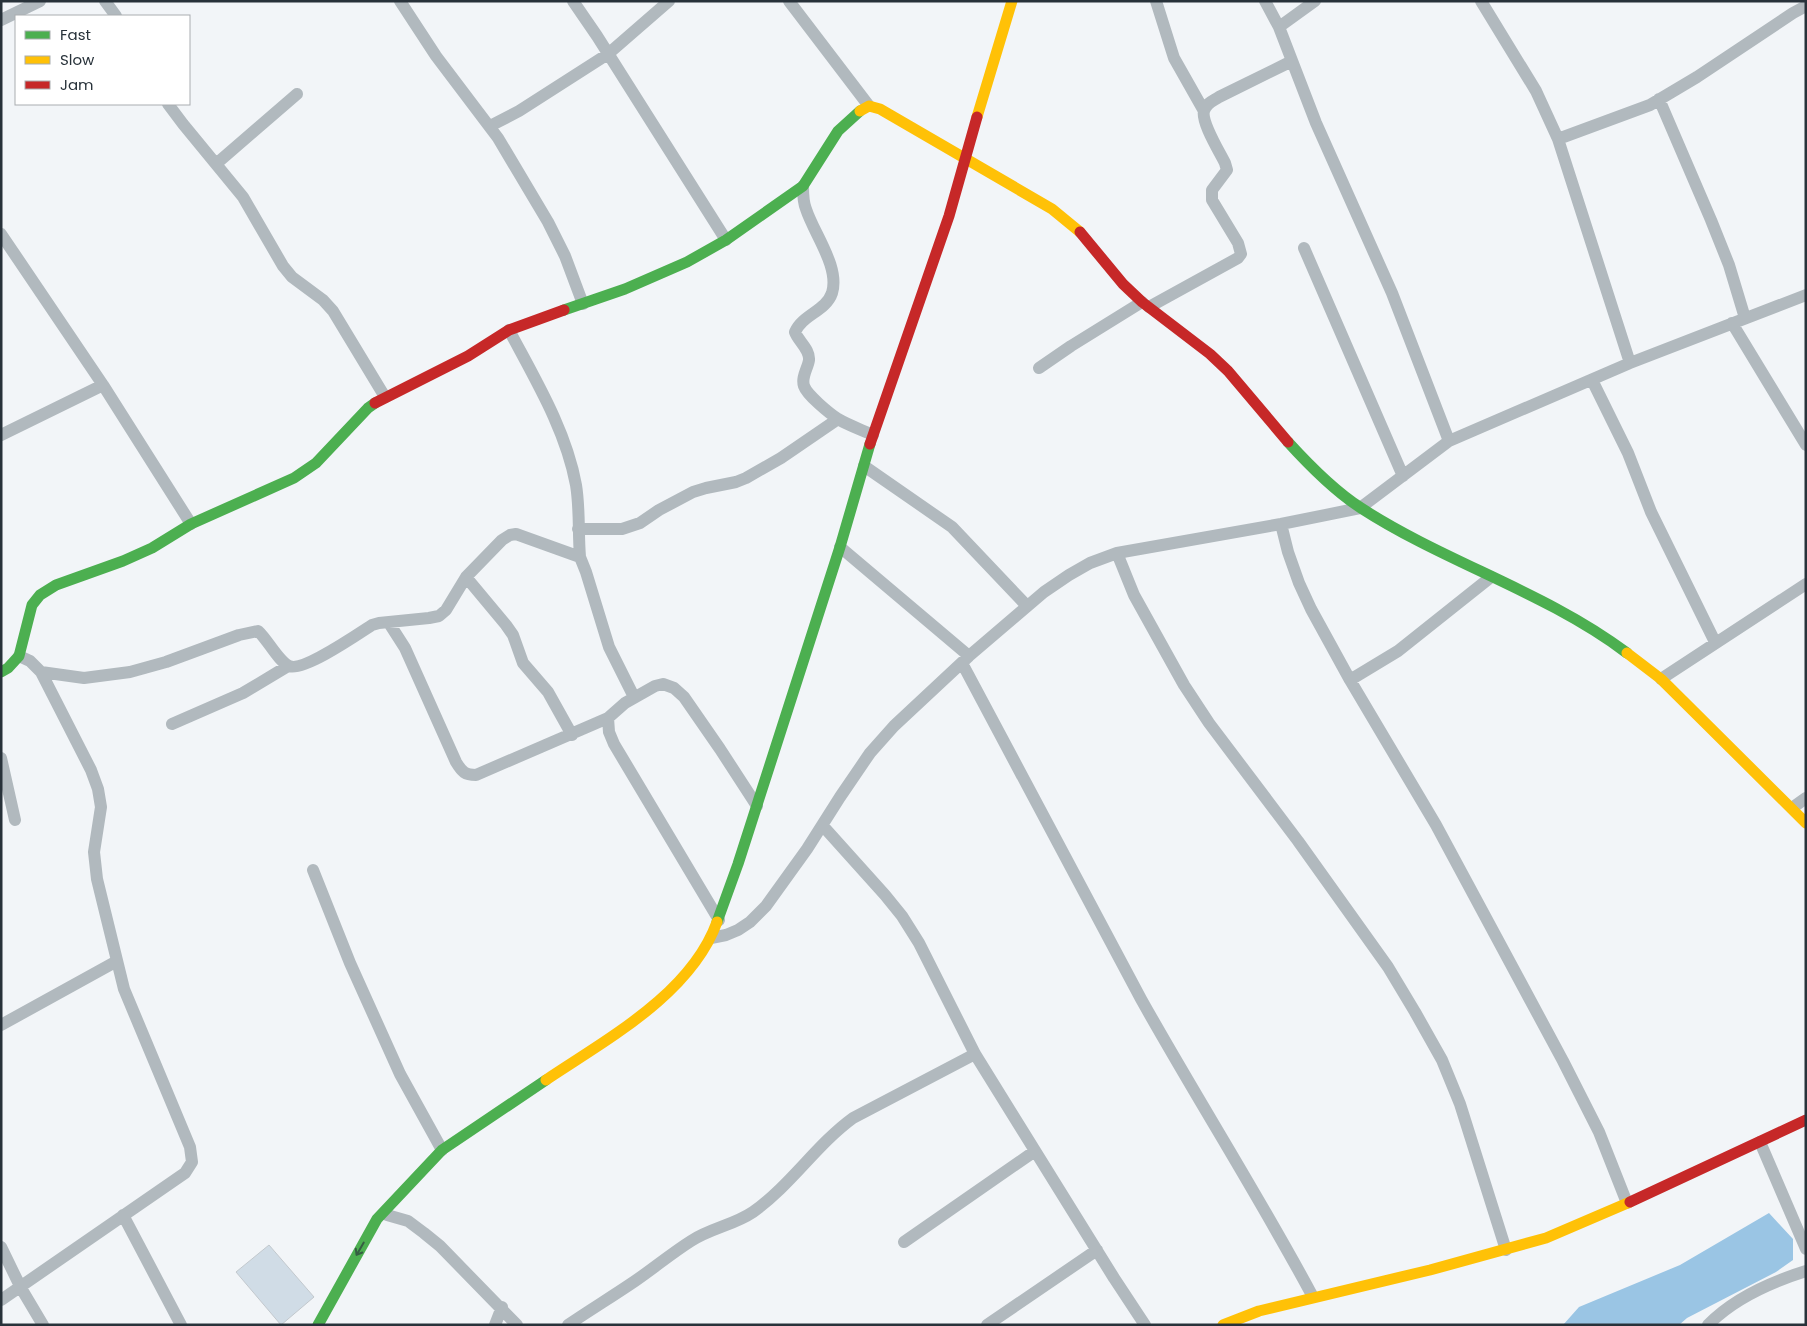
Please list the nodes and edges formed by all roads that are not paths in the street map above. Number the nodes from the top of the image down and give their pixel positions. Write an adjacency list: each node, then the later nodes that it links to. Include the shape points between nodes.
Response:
1 (40, 1): 14 (street)
2 (105, 1): 13 (street)
3 (400, 1): 23 (street, via 436,56)
4 (573, 1): 16 (street)
5 (669, 1): 16 (street)
6 (789, 1): 21 (street)
7 (1012, 1): 25 (street)
8 (1156, 1): 22 (street, via 1174,58)
9 (1265, 1): 15 (street)
10 (1315, 1): 15 (street)
11 (1481, 1): 24 (street, via 1536,90)
12 (1806, 6): 19 (street)
13 (115, 15)
14 (1, 20)
15 (1279, 27): 17 (street)
16 (608, 54): 23 (street); 29 (street)
17 (1292, 62): 22 (street, via 1207,104); 45 (street, via 1392,293)
18 (297, 94): 26 (street)
19 (1659, 100): 24 (street); 34 (street, via 1712,220)
20 (169, 105): 26 (street)
21 (869, 106): 25 (street, via 880,109); 27 (street, via 838,131)
22 (1204, 112): 33 (street, via 1204,121 1227,170 1212,190 1212,200 1238,242 1241,254)
23 (490, 126): 32 (street, via 548,222)
24 (1558, 139): 37 (street)
25 (965, 157): 33 (street, via 1067,220 1085,236 1123,284); 44 (street, via 949,216)
26 (216, 164): 41 (street, via 243,197 283,266 333,311)
27 (803, 186): 29 (street); 42 (street, via 806,211 830,262 833,285 826,302 795,332 808,353 804,385 808,393)
28 (1, 234): 40 (street)
29 (726, 240): 32 (street, via 687,262)
30 (1304, 248): 48 (street)
31 (1806, 295): 34 (street)
32 (583, 304): 36 (street)
33 (1146, 304): 38 (street); 49 (street, via 1222,366 1304,460)
34 (1745, 318): 35 (street)
35 (1732, 323): 37 (street); 46 (street)
36 (509, 330): 41 (street, via 468,356); 52 (street, via 547,404 571,465 579,505)
37 (1630, 363): 39 (street)
38 (1039, 368)
39 (1592, 380): 45 (street); 61 (street, via 1628,453 1651,512)
40 (104, 385): 43 (street); 50 (street)
41 (385, 397): 50 (street, via 368,408 316,464 294,478)
42 (838, 419): 44 (street); 52 (street, via 746,478 693,492 640,523 622,529)
43 (1, 435)
44 (873, 435): 47 (street)
45 (1449, 441): 48 (street)
46 (1806, 445)
47 (864, 466): 53 (street); 59 (street, via 952,527)
48 (1403, 476): 49 (street)
49 (1360, 508): 51 (street); 57 (street)
50 (191, 524): 62 (street, via 123,562 56,585 40,595 32,605)
51 (1281, 524): 54 (street); 68 (street, via 1299,583)
52 (578, 529): 55 (street)
53 (840, 547): 63 (street); 75 (street)
54 (1117, 553): 59 (street, via 1068,575); 97 (street, via 1134,595 1184,685 1388,966 1442,1060 1460,1104)
55 (580, 558): 56 (street, via 516,534 502,540); 69 (street, via 609,647)
56 (466, 577): 60 (street, via 439,616); 72 (street, via 506,625 523,663 548,692)
57 (1491, 577): 67 (street, via 1588,627); 68 (street, via 1398,651)
58 (1806, 584): 61 (street)
59 (1027, 606): 63 (street)
60 (389, 623): 64 (street, via 372,625 312,660 297,667); 72 (street, via 408,655 456,762 466,775 476,775)
61 (1715, 642): 67 (street)
62 (19, 656): 65 (street); 66 (street)
63 (965, 659): 79 (street, via 870,753); 100 (street, via 1163,1038)
64 (288, 666): 66 (street, via 258,631 240,634 130,672 84,678); 71 (street, via 243,693)
65 (1, 672)
66 (41, 672): 83 (street, via 98,789 101,807 94,852 97,879)
67 (1661, 678): 76 (street)
68 (1350, 680): 90 (street, via 1440,833 1564,1061 1599,1132)
69 (634, 697): 70 (street); 75 (street, via 663,684 674,688 684,697)
70 (608, 718): 72 (street); 81 (street, via 614,744)
71 (172, 724)
72 (572, 735)
73 (1, 758): 77 (street)
74 (1806, 798): 76 (street)
75 (757, 806): 81 (street)
76 (1792, 808): 78 (street)
77 (15, 820)
78 (1806, 823)
79 (822, 826): 82 (street, via 766,906 738,930); 85 (street, via 886,894 902,916)
80 (313, 870): 88 (street, via 400,1074)
81 (718, 920): 82 (street)
82 (711, 938): 88 (street, via 676,984 654,1005)
83 (117, 961): 84 (street); 92 (street, via 131,1008 190,1147 192,1162 185,1173)
84 (1, 1025)
85 (975, 1054): 89 (street); 109 (street, via 853,1118 837,1129 772,1197 752,1212 732,1224 691,1240)
86 (1806, 1120): 87 (street)
87 (1760, 1142): 90 (street); 94 (street)
88 (442, 1150): 91 (street)
89 (1035, 1152): 93 (street); 96 (street)
90 (1627, 1203): 97 (street, via 1546,1238)
91 (388, 1212): 102 (street, via 424,1233); 105 (street, one-way to 105, via 377,1219); 106 (street, via 386,1224)
92 (123, 1215): 99 (street); 104 (street)
93 (904, 1242)
94 (1805, 1247)
95 (1, 1248): 99 (street)
96 (1097, 1250): 110 (street); 111 (street)
97 (1506, 1250): 100 (street)
98 (1806, 1271): 113 (street, via 1735,1302)
99 (21, 1288): 101 (street); 103 (street)
100 (1313, 1297): 112 (street, via 1259,1310)
101 (1, 1300)
102 (502, 1308): 107 (street); 108 (street)
103 (43, 1325)
104 (181, 1325)
105 (318, 1325)
106 (329, 1325)
107 (494, 1325)
108 (517, 1325)
109 (568, 1325)
110 (987, 1325)
111 (1145, 1325)
112 (1223, 1325)
113 (1708, 1325)

